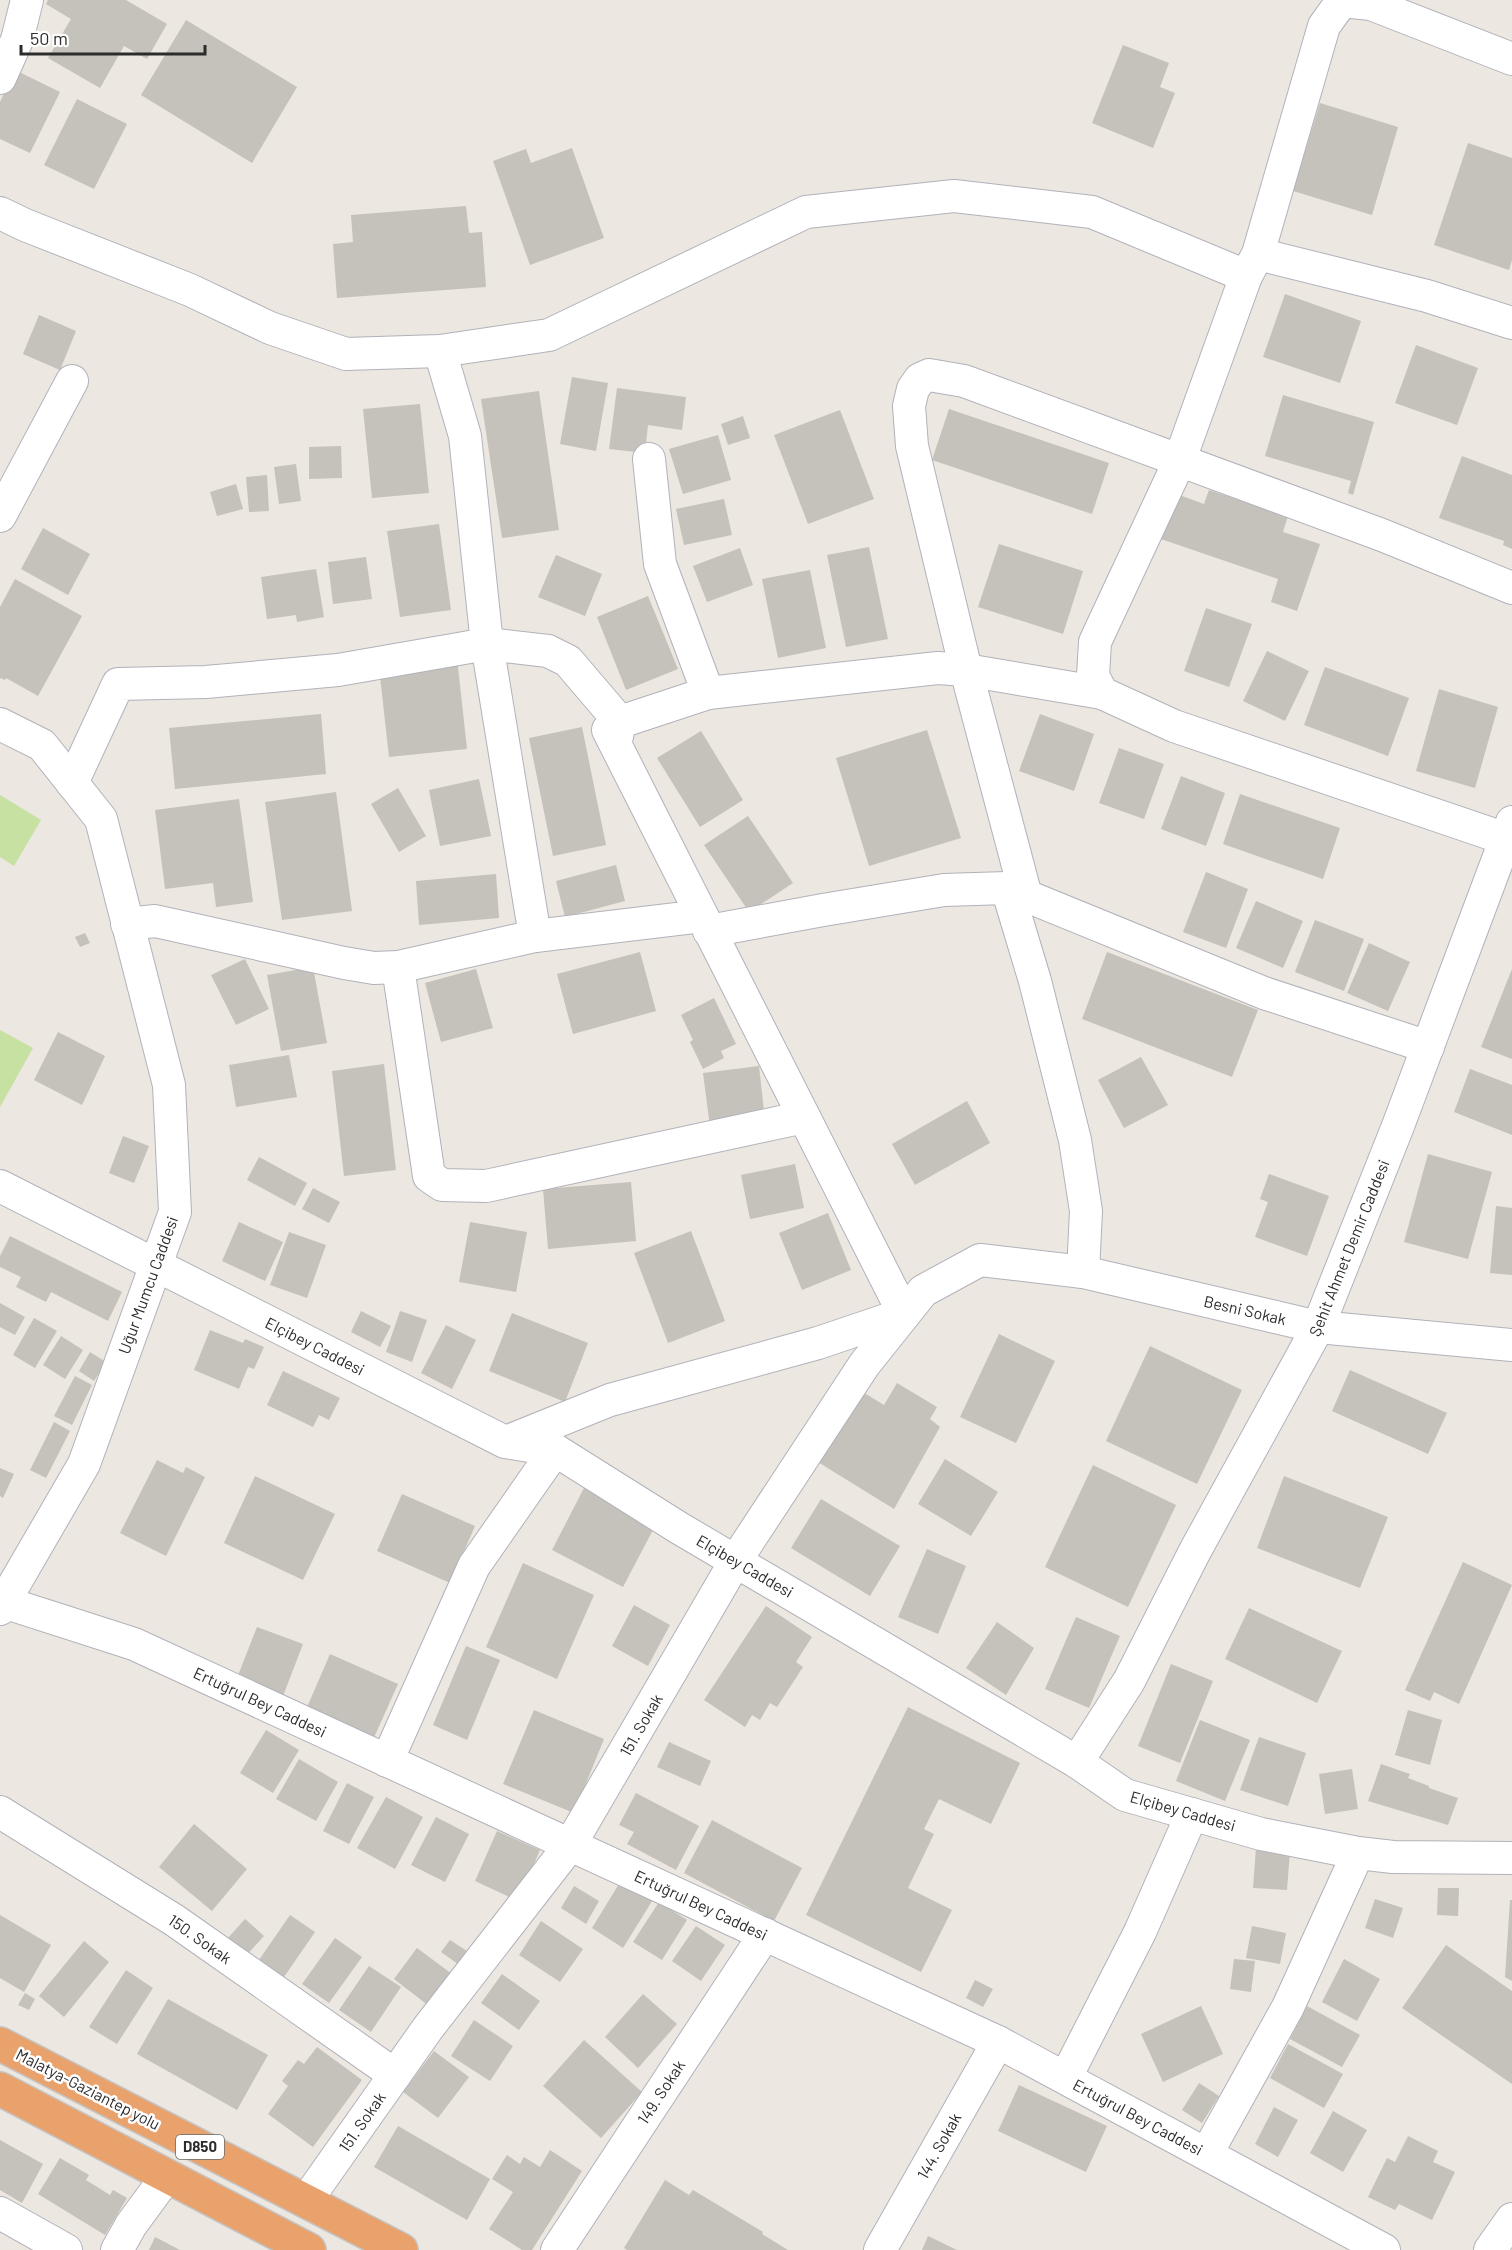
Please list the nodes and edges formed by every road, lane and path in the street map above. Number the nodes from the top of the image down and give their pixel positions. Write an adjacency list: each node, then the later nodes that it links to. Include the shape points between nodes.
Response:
1 (27, 0): 4 (street, via 17,40)
2 (1341, 0): 3 (street, via 1371,4); 6 (street, via 1324,26)
3 (1512, 59)
4 (0, 78)
5 (0, 213): 8 (street, via 190,290 270,328 346,354)
6 (1252, 265): 7 (street, via 1427,296); 8 (street, via 1092,212 954,196 806,212 549,335); 11 (street)
7 (1512, 322)
8 (440, 351): 14 (street, via 465,436)
9 (72, 381): 12 (street)
10 (649, 459): 16 (street, via 660,564)
11 (1179, 462): 13 (street, via 1382,535); 15 (street, via 964,381 929,375 920,379 909,406 912,446); 17 (street, via 1095,642 1093,676)
12 (0, 516)
13 (1512, 588)
14 (487, 644): 19 (street, via 548,651 568,661); 20 (street, via 338,670 206,682 118,684); 25 (street)
15 (966, 670): 16 (street, via 938,668); 17 (street); 22 (street)
16 (708, 693): 19 (street)
17 (1102, 693): 21 (street, via 1174,726)
18 (0, 724): 20 (street, Uğur Mumcu Caddesi, via 42,745)
19 (618, 733): 24 (street)
20 (72, 783): 23 (street, Uğur Mumcu Caddesi, via 101,819)
21 (1510, 834): 27 (street, Şehit Ahmet Demir Caddesi)
22 (1016, 892): 24 (street, via 944,890); 27 (street, via 1264,993); 32 (street, via 1075,1140 1086,1211)
23 (127, 924): 26 (street, via 155,921 344,963); 31 (street, Uğur Mumcu Caddesi, via 169,1085 175,1212)
24 (706, 924): 25 (street); 28 (street)
25 (535, 936): 26 (street)
26 (398, 967): 28 (street, via 429,1176 442,1185 486,1186)
27 (1428, 1047): 34 (street, Şehit Ahmet Demir Caddesi)
28 (804, 1117): 33 (street)
29 (0, 1186): 31 (street, Elçibey Caddesi)
30 (980, 1260): 32 (street, Besni Sokak); 33 (street, 151. Sokak, via 922,1291)
31 (155, 1265): 36 (street, Elçibey Caddesi); 39 (street, Uğur Mumcu Caddesi, via 84,1464)
32 (1083, 1272): 34 (street, Besni Sokak)
33 (904, 1314): 36 (street, via 818,1343 610,1400); 38 (street, 151. Sokak, via 864,1365)
34 (1318, 1327): 35 (street, Besni Sokak); 41 (street, Şehit Ahmet Demir Caddesi, via 1130,1681)
35 (1512, 1345)
36 (505, 1442): 37 (street, Elçibey Caddesi)
37 (555, 1450): 38 (street, Elçibey Caddesi); 40 (street, via 474,1566)
38 (736, 1560): 41 (street, Elçibey Caddesi); 44 (street, 151. Sokak)
39 (1, 1604): 40 (street, Ertuğrul Bey Caddesi, via 134,1644)
40 (387, 1761): 44 (street, Ertuğrul Bey Caddesi)
41 (1077, 1762): 43 (street, Elçibey Caddesi, via 1125,1795)
42 (0, 1812): 50 (street, 150. Sokak, via 174,1920)
43 (1192, 1814): 45 (street, Elçibey Caddesi, via 1261,1834); 51 (street, via 1140,1932)
44 (570, 1845): 47 (street, Ertuğrul Bey Caddesi); 50 (street, 151. Sokak)
45 (1358, 1853): 46 (street, Elçibey Caddesi); 53 (street, via 1288,2007)
46 (1512, 1858)
47 (765, 1934): 48 (street, Ertuğrul Bey Caddesi); 62 (street, 149. Sokak)
48 (998, 2042): 51 (street, Ertuğrul Bey Caddesi); 63 (street, 144. Sokak)
49 (0, 2044): 55 (highway, Malatya-Gaziantep yolu / D850)
50 (395, 2075): 55 (street, 151. Sokak)
51 (1066, 2077): 53 (street, Ertuğrul Bey Caddesi)
52 (0, 2089): 54 (highway, D850)
53 (1207, 2153): 64 (street, Ertuğrul Bey Caddesi)
54 (167, 2176): 59 (street); 60 (highway, D850)
55 (306, 2201): 61 (highway, Malatya-Gaziantep yolu / D850)
56 (0, 2213): 58 (street)
57 (1512, 2219): 65 (street)
58 (66, 2250)
59 (117, 2250)
60 (309, 2250)
61 (401, 2250)
62 (557, 2250)
63 (880, 2250)
64 (1384, 2250)
65 (1490, 2250)

